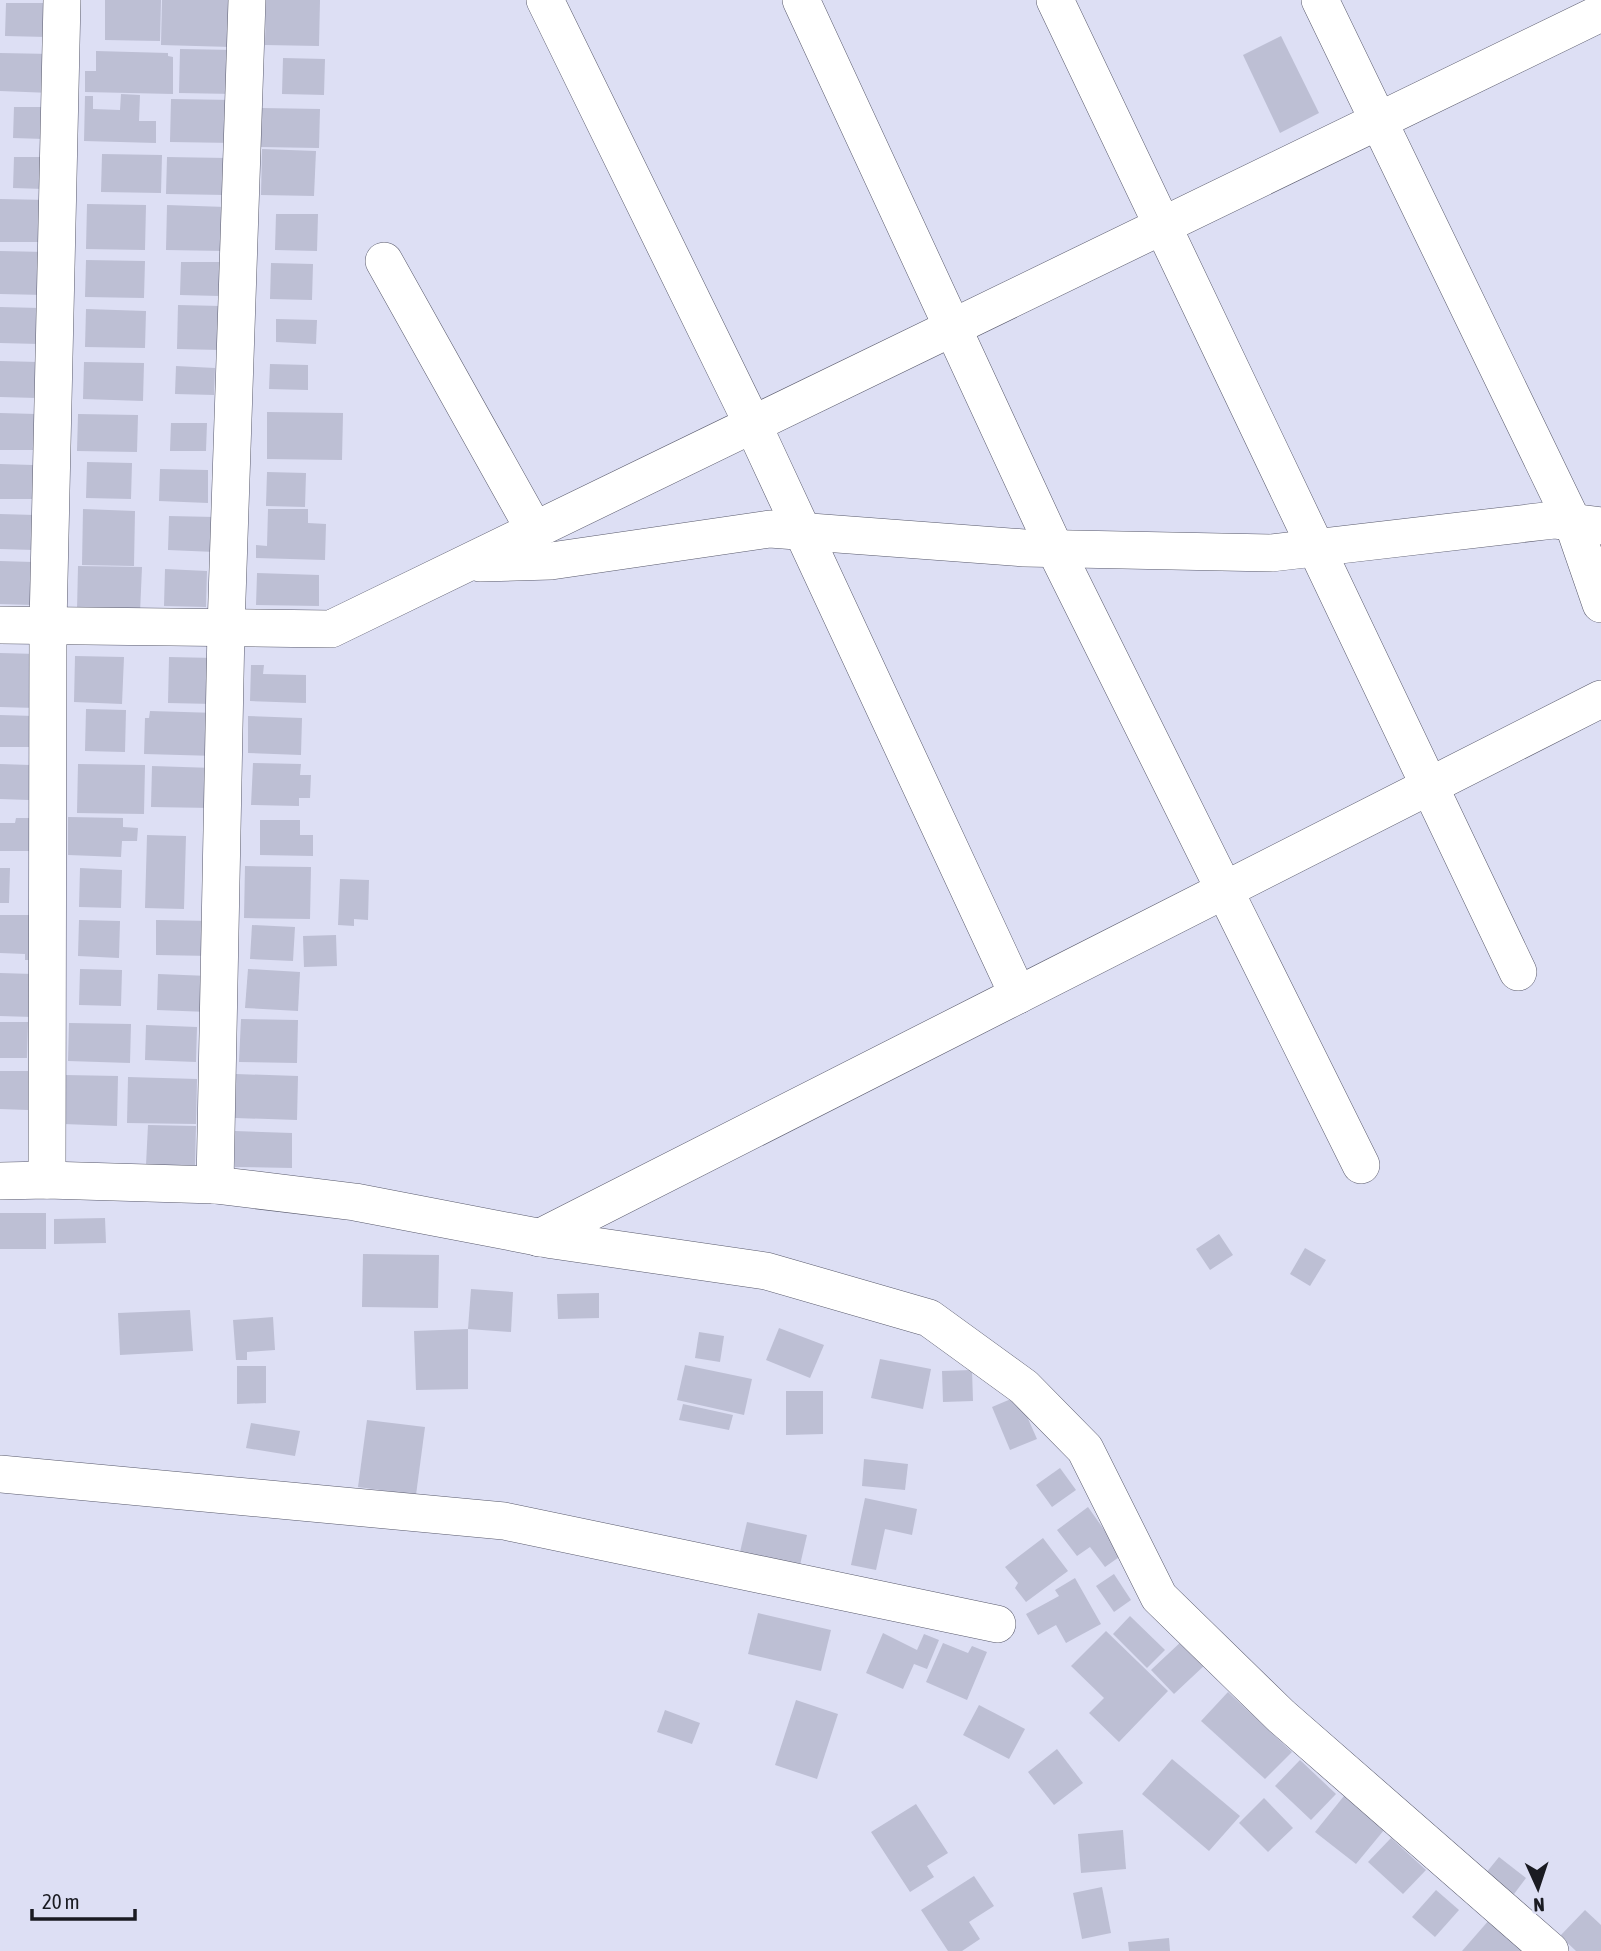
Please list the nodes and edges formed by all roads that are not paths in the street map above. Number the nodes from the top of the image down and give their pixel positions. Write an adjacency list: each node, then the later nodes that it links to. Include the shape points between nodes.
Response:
1 (62, 0): 22 (street)
2 (247, 0): 23 (street)
3 (545, 0): 13 (street)
4 (801, 0): 12 (street)
5 (1055, 0): 10 (street)
6 (1320, 0): 9 (street)
7 (1594, 0): 8 (street)
8 (1601, 13): 9 (street)
9 (1378, 121): 10 (street); 14 (street)
10 (1163, 226): 12 (street); 17 (street)
11 (384, 261): 15 (street)
12 (952, 328): 13 (street); 18 (street)
13 (752, 425): 15 (street); 16 (street)
14 (1587, 524): 17 (street, via 1554,520); 20 (street)
15 (535, 531): 19 (street)
16 (802, 531): 18 (street); 19 (street, via 770,529 551,561); 28 (street)
17 (1317, 547): 18 (street, via 1271,553); 25 (street)
18 (1055, 549): 26 (street)
19 (466, 563): 23 (street, via 331,629)
20 (1601, 604)
21 (0, 625): 22 (street)
22 (48, 625): 23 (street); 30 (street)
23 (226, 628): 32 (street)
24 (1601, 699): 25 (street)
25 (1430, 786): 26 (street); 27 (street)
26 (1224, 890): 28 (street); 29 (street)
27 (1518, 972)
28 (1018, 995): 33 (street)
29 (1360, 1165)
30 (47, 1180): 31 (street); 32 (street)
31 (0, 1181)
32 (215, 1185): 33 (street, via 355,1202)
33 (539, 1238): 36 (street, via 766,1271 929,1318 1024,1387 1085,1449 1159,1597 1281,1716)
34 (0, 1474): 35 (street, via 504,1521)
35 (997, 1624)
36 (1550, 1951)

